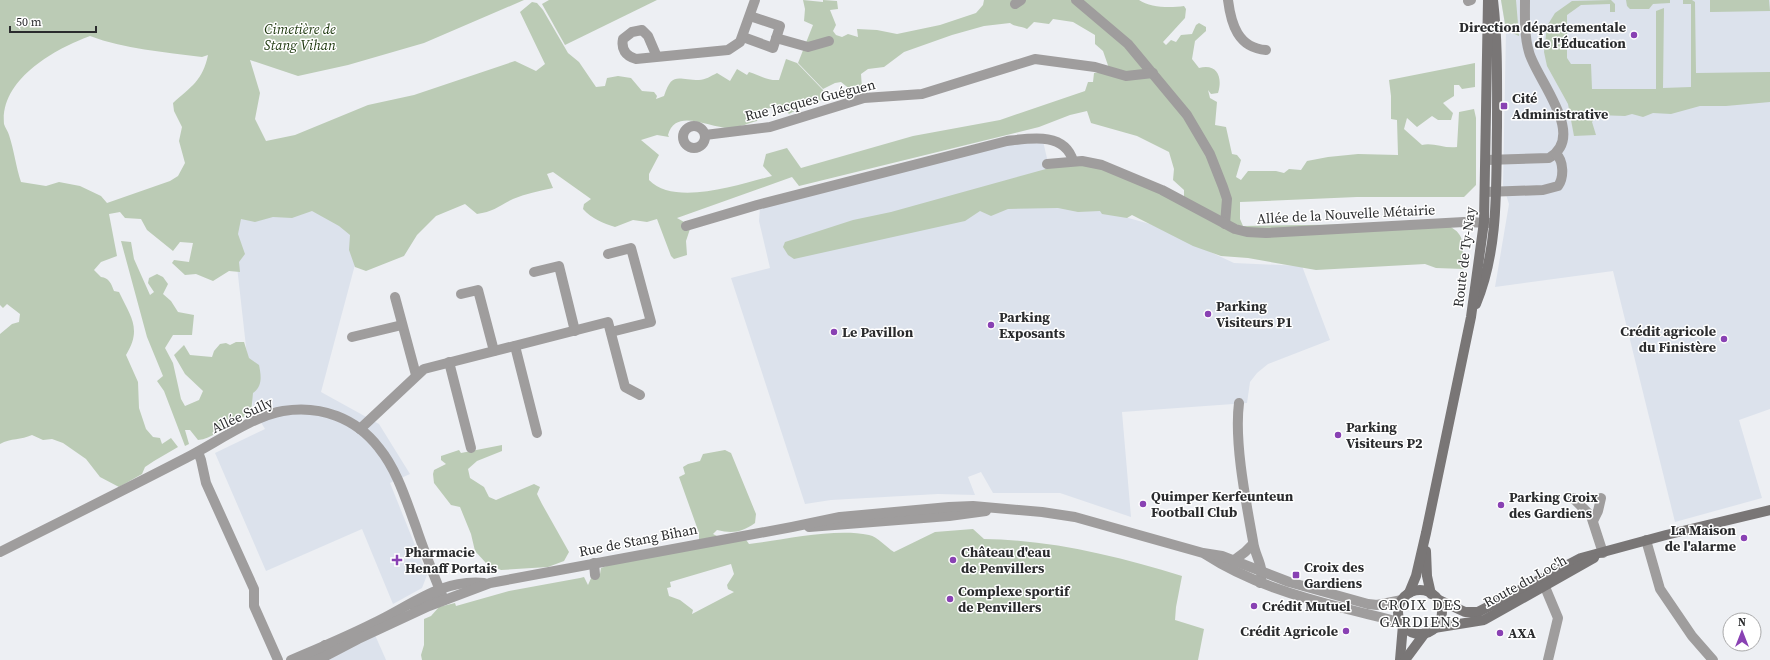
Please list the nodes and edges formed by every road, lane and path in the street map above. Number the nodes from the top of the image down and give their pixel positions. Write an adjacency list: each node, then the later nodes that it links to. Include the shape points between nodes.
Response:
1 (755, 0): 7 (street)
2 (1076, 0): 13 (street, via 1128,44)
3 (1228, 0): 11 (street, via 1236,30 1244,42)
4 (1488, 0): 16 (main road, Route de Ty-Nay)
5 (1493, 0): 17 (main road, Route de Ty-Nay, via 1498,49)
6 (1525, 0): 15 (street, via 1529,52 1561,118 1563,136)
7 (750, 16): 8 (street); 9 (street, via 780,26)
8 (742, 37): 9 (street, via 773,48); 12 (street, via 738,45 728,50)
9 (776, 38): 10 (street, via 808,47)
10 (829, 41)
11 (1266, 50)
12 (657, 57)
13 (1153, 73): 14 (street, Rue Jacques Guéguen, via 1126,76 1095,67 1035,59 915,96 888,95 864,98 770,127); 23 (street, via 1187,115 1210,154 1227,199)
14 (705, 135)
15 (1556, 154): 17 (street, via 1549,158); 21 (street, via 1561,160 1562,173 1558,186 1543,190)
16 (1486, 160): 17 (street); 20 (main road, Route de Ty-Nay)
17 (1497, 160): 21 (main road, Route de Ty-Nay)
18 (1073, 161): 19 (street, Allée de la Nouvelle Métairie); 23 (street, Allée de la Nouvelle Métairie, via 1112,169 1176,197); 24 (street, via 1068,150 1058,142 1039,138 1007,141 772,201)
19 (1047, 164)
20 (1486, 192): 21 (street); 22 (main road, Route de Ty-Nay)
21 (1496, 192): 22 (main road, Route de Ty-Nay)
22 (1489, 223): 23 (street, Allée de la Nouvelle Métairie, via 1266,233 1247,232); 47 (main road, Route de Ty-Nay)
23 (1225, 224)
24 (686, 226)
25 (608, 254): 31 (street, via 632,248 651,322)
26 (534, 272): 30 (street, via 559,266)
27 (461, 294): 34 (street, via 478,290)
28 (395, 297): 29 (street)
29 (402, 325): 32 (street); 36 (street)
30 (575, 331): 31 (street, via 608,322); 33 (street)
31 (611, 332): 37 (street, via 625,387)
32 (352, 337)
33 (515, 346): 34 (street); 40 (street)
34 (494, 351): 35 (street)
35 (449, 362): 36 (street, via 424,369); 41 (street)
36 (416, 375): 39 (street)
37 (640, 395)
38 (1239, 404): 49 (street, via 1240,454)
39 (360, 429): 42 (street, Allée Sully, via 344,418 323,411 283,411 257,420); 63 (street, Allée Sully, via 383,452 399,482)
40 (537, 433)
41 (471, 448)
42 (198, 452): 50 (street, Allée Sully); 70 (street, via 206,483 254,589 254,606)
43 (1573, 498): 46 (street)
44 (1601, 498): 46 (street)
45 (1770, 510): 48 (main road, Route du Loc'h)
46 (1593, 521): 52 (street)
47 (1426, 533): 64 (main road, via 1416,576); 65 (main road, via 1426,563)
48 (1646, 540): 52 (main road, Route du Loc'h); 77 (street, via 1660,589 1692,636)
49 (1253, 544): 53 (street); 56 (street)
50 (0, 552)
51 (1203, 553): 53 (street, Rue de Stang Bihan); 54 (street, Rue de Stang Bihan, via 1069,516 1037,511 954,507 813,527 792,527); 55 (street, Rue de Stang Bihan)
52 (1603, 553): 57 (main road, Route du Loc'h, via 1581,558); 60 (main road, Route du Loc'h)
53 (1234, 560): 55 (street); 56 (street, Rue de Stang Bihan)
54 (594, 563): 58 (street); 63 (street, Rue de Stang Bihan, via 490,583 464,583)
55 (1225, 567): 59 (street, Rue de Stang Bihan)
56 (1263, 572): 59 (street); 62 (street, Rue de Stang Bihan)
57 (1549, 574): 60 (street); 65 (main road, Route du Loc'h, via 1478,612 1464,612)
58 (595, 575)
59 (1260, 583): 62 (street, Rue de Stang Bihan)
60 (1545, 587): 68 (main road, Route du Loc'h, via 1480,622); 76 (street, via 1558,618)
61 (1321, 591): 62 (street, Rue de Stang Bihan); 64 (street, Rue de Stang Bihan, via 1372,605); 66 (street)
62 (1299, 592): 66 (street, Rue de Stang Bihan)
63 (441, 594): 69 (street, Rue de Stang Bihan, via 425,594 388,617); 73 (street, Rue de Stang Bihan, via 406,617)
64 (1405, 597): 65 (main road, via 1422,590); 67 (main road, via 1398,611)
65 (1435, 597): 68 (main road, via 1441,616)
66 (1328, 604): 67 (street, Rue de Stang Bihan)
67 (1402, 624): 68 (main road, via 1413,632); 74 (main road)
68 (1430, 630): 75 (main road)
69 (325, 645): 71 (street, Rue de Stang Bihan); 72 (street, via 317,655)
70 (278, 660)
71 (292, 660)
72 (307, 660)
73 (318, 660)
74 (1400, 660)
75 (1405, 660)
76 (1548, 660)
77 (1713, 660)

